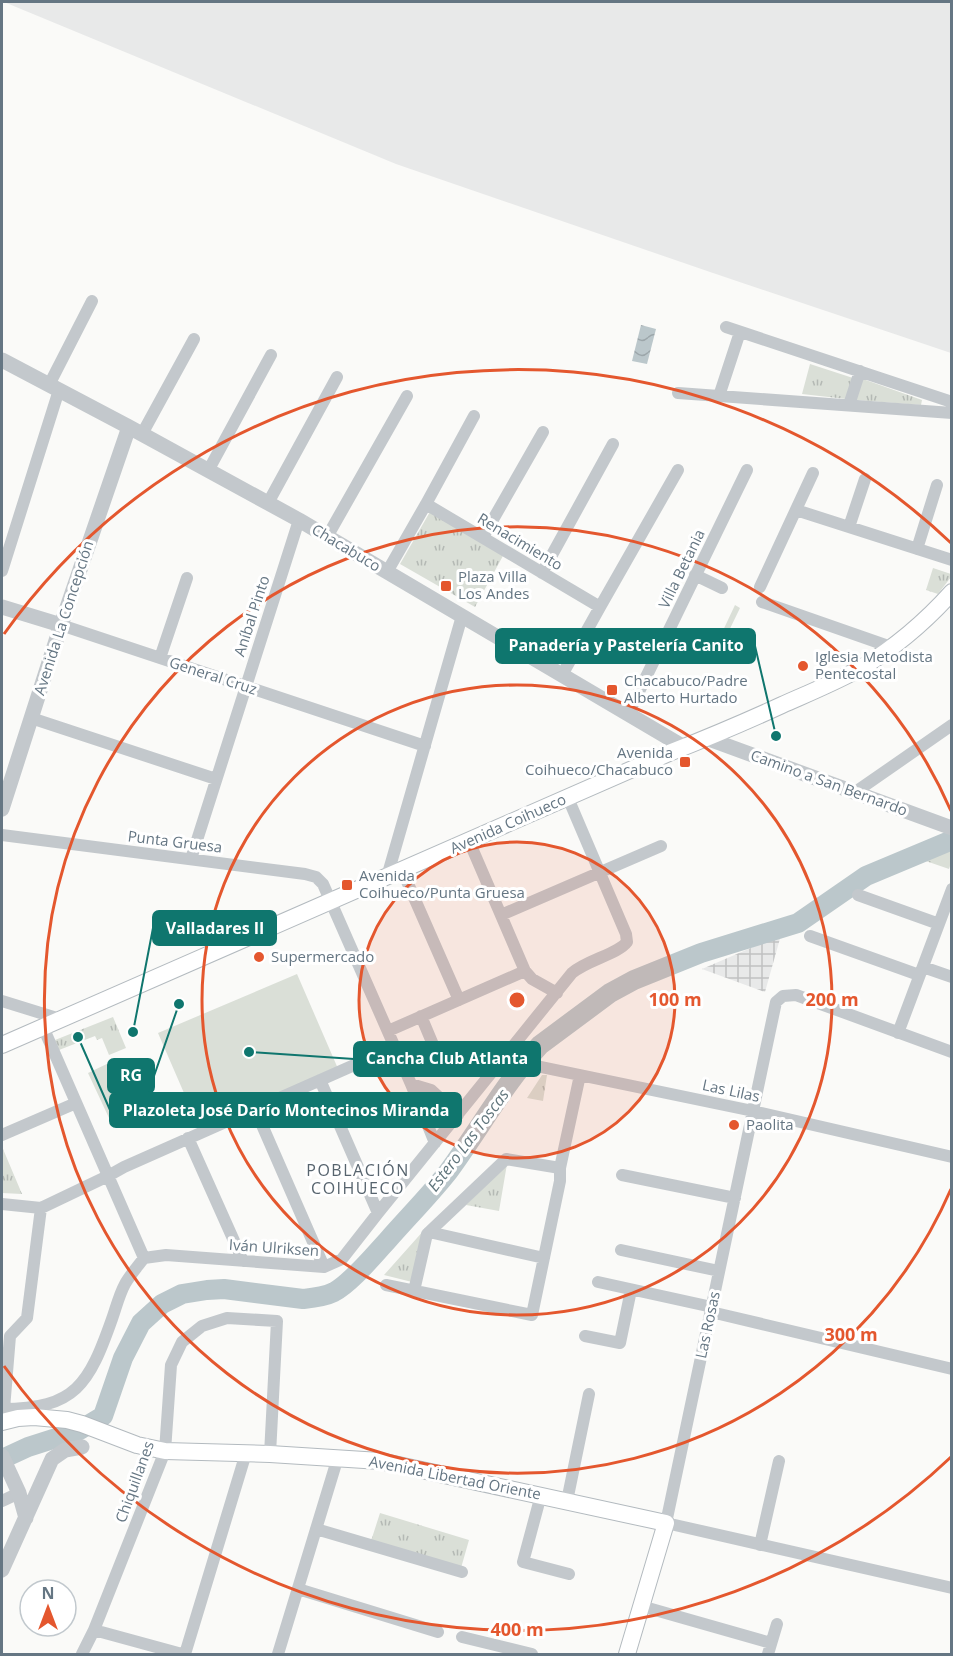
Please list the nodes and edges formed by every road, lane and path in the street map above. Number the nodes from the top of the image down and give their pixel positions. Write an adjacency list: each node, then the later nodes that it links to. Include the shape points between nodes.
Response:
1 (92, 301): 9 (street)
2 (726, 327): 3 (street)
3 (740, 332): 7 (street); 12 (street)
4 (194, 339): 17 (street)
5 (272, 356): 22 (street)
6 (2, 360): 9 (street, Chacabuco)
7 (860, 371): 13 (street); 14 (street)
8 (338, 377): 26 (street)
9 (54, 388): 17 (street, Chacabuco); 35 (street)
10 (678, 393): 12 (street)
11 (407, 396): 31 (street)
12 (719, 396): 14 (street)
13 (951, 402)
14 (849, 405): 15 (street)
15 (951, 413)
16 (474, 417): 27 (street)
17 (136, 431): 22 (street, Chacabuco); 47 (street, Avenida La Concepción)
18 (543, 432): 32 (street)
19 (614, 444): 37 (street)
20 (678, 470): 45 (street)
21 (747, 470): 38 (street, Villa Betania)
22 (208, 471): 26 (street, Chacabuco)
23 (813, 473): 28 (street)
24 (865, 479): 30 (street)
25 (937, 485): 33 (street)
26 (268, 503): 29 (street, Chacabuco)
27 (426, 504): 32 (street, Renacimiento); 36 (street)
28 (796, 510): 30 (street); 40 (street)
29 (299, 520): 31 (street, Chacabuco); 51 (street, Aníbal Pinto)
30 (849, 527): 33 (street)
31 (327, 537): 36 (street, Chacabuco)
32 (483, 537): 37 (street, Renacimiento)
33 (917, 549): 34 (street)
34 (951, 560)
35 (2, 571)
36 (387, 572): 46 (street, Chacabuco)
37 (542, 573): 45 (street, Renacimiento)
38 (695, 575): 41 (street); 52 (street, Villa Betania)
39 (187, 578): 49 (street)
40 (760, 587)
41 (722, 588)
42 (951, 592): 48 (main road, Avenida Coihueco)
43 (762, 602): 48 (street)
44 (2, 607): 47 (street, General Cruz)
45 (600, 607): 50 (street)
46 (462, 616): 50 (street, Chacabuco); 56 (street)
47 (61, 625): 49 (street, General Cruz); 53 (street, Avenida La Concepción)
48 (891, 647): 55 (main road, Avenida Coihueco, via 838,679)
49 (160, 658): 51 (street, General Cruz)
50 (562, 675): 52 (street, Chacabuco)
51 (246, 686): 56 (street, General Cruz); 58 (street, Aníbal Pinto)
52 (628, 714): 57 (street, Chacabuco)
53 (31, 718): 58 (street); 59 (street, Avenida La Concepción)
54 (951, 725): 60 (street)
55 (706, 738): 57 (main road, Avenida Coihueco); 60 (street, Camino a San Bernardo)
56 (424, 746): 69 (street)
57 (684, 747): 61 (main road, Avenida Coihueco)
58 (216, 779): 67 (street, Aníbal Pinto)
59 (5, 786): 62 (street, Avenida La Concepción)
60 (854, 793): 63 (street, Camino a San Bernardo)
61 (568, 798): 65 (main road, Avenida Coihueco); 68 (street)
62 (2, 809)
63 (949, 826)
64 (2, 835): 67 (street, Punta Gruesa)
65 (469, 841): 69 (main road, Avenida Coihueco); 74 (street)
66 (661, 846): 68 (street)
67 (191, 859): 72 (street, Punta Gruesa, via 311,875 323,884)
68 (600, 872): 74 (street); 80 (street, Iván Ulriksen, via 627,942 578,968)
69 (394, 873): 72 (main road, Avenida Coihueco); 81 (street)
70 (951, 889): 73 (street)
71 (858, 895): 75 (street)
72 (330, 902): 84 (main road, Avenida Coihueco); 86 (street, Punta Gruesa)
73 (949, 904): 75 (street)
74 (501, 915): 77 (street)
75 (939, 924): 78 (street)
76 (810, 936): 78 (street)
77 (525, 970): 80 (street, via 532,979); 81 (street)
78 (921, 971): 79 (street); 87 (street)
79 (951, 977)
80 (556, 993): 91 (street, Iván Ulriksen)
81 (459, 1000): 83 (street)
82 (2, 1001): 84 (street)
83 (421, 1016): 86 (street); 92 (street)
84 (60, 1019): 85 (main road, Avenida Coihueco)
85 (43, 1027): 88 (main road, Avenida Coihueco); 96 (street)
86 (388, 1031): 89 (street, Punta Gruesa)
87 (898, 1033): 90 (street); 98 (street, Las Rosas, via 796,995 783,996 774,1006)
88 (2, 1045)
89 (395, 1047): 94 (street); 95 (street, Punta Gruesa)
90 (951, 1052)
91 (503, 1059): 93 (street, Las Lilas); 99 (street, Iván Ulriksen)
92 (442, 1066)
93 (580, 1076): 98 (street, Las Lilas); 104 (street)
94 (320, 1080): 97 (street); 110 (street)
95 (411, 1084): 99 (street, via 431,1090); 102 (street, Punta Gruesa)
96 (76, 1102): 100 (street); 106 (street)
97 (255, 1109): 101 (street); 116 (street)
98 (753, 1111): 103 (street, Las Lilas); 107 (street, Las Rosas)
99 (458, 1115): 102 (street, Iván Ulriksen)
100 (2, 1135)
101 (188, 1138): 106 (street); 115 (street)
102 (435, 1143): 110 (street, Iván Ulriksen)
103 (951, 1157)
104 (560, 1168): 111 (street, via 506,1159); 114 (street)
105 (622, 1175): 107 (street)
106 (108, 1176): 109 (street); 113 (street)
107 (735, 1198): 117 (street, Las Rosas)
108 (2, 1204): 109 (street)
109 (41, 1208): 126 (street, via 27,1318 10,1336)
110 (378, 1213): 116 (street, Iván Ulriksen, via 342,1259)
111 (429, 1232): 114 (street); 121 (street)
112 (621, 1250): 117 (street)
113 (144, 1258): 115 (street, Iván Ulriksen, via 166,1255); 126 (street, via 125,1284 94,1366 84,1380 53,1403)
114 (544, 1258): 121 (street, via 532,1315)
115 (243, 1262): 116 (street, Iván Ulriksen)
116 (324, 1267)
117 (719, 1271): 122 (street, Las Rosas)
118 (598, 1282): 120 (street)
119 (386, 1285): 121 (street)
120 (631, 1290): 122 (street); 123 (street, via 620,1343)
121 (414, 1291)
122 (711, 1309): 124 (street); 139 (street, Las Rosas)
123 (585, 1336)
124 (951, 1369)
125 (589, 1394): 137 (street)
126 (3, 1415): 128 (main road, Avenida Libertad Oriente, via 51,1417)
127 (82, 1448): 138 (street, via 65,1450 52,1459)
128 (165, 1451): 129 (main road, Avenida Libertad Oriente); 130 (street, Chiquillanes, via 171,1365 182,1342 202,1326 227,1318 277,1321); 149 (street, Chiquillanes)
129 (246, 1453): 130 (main road, Avenida Libertad Oriente); 154 (street)
130 (270, 1454): 131 (main road, Avenida Libertad Oriente)
131 (338, 1457): 135 (main road, Avenida Libertad Oriente, via 403,1465); 140 (street)
132 (778, 1461): 141 (street)
133 (5, 1463): 134 (street)
134 (19, 1493): 136 (street); 138 (street)
135 (541, 1495): 137 (main road, Avenida Libertad Oriente); 144 (street, via 523,1562)
136 (2, 1501)
137 (567, 1501): 139 (main road, Avenida Libertad Oriente)
138 (26, 1518): 142 (street)
139 (666, 1523): 141 (street, Avenida Libertad Oriente); 147 (main road, Las Rosas)
140 (316, 1529): 143 (street); 146 (street)
141 (760, 1545): 145 (street, Avenida Libertad Oriente)
142 (2, 1570)
143 (462, 1572)
144 (569, 1574)
145 (951, 1588)
146 (298, 1589): 150 (street); 155 (street)
147 (641, 1606): 152 (street); 157 (main road, Las Rosas)
148 (777, 1624): 152 (street)
149 (94, 1630): 153 (street, Chiquillanes); 154 (street)
150 (438, 1632)
151 (462, 1637): 156 (street)
152 (769, 1649)
153 (82, 1654)
154 (184, 1654)
155 (278, 1654)
156 (531, 1654)
157 (627, 1654)

